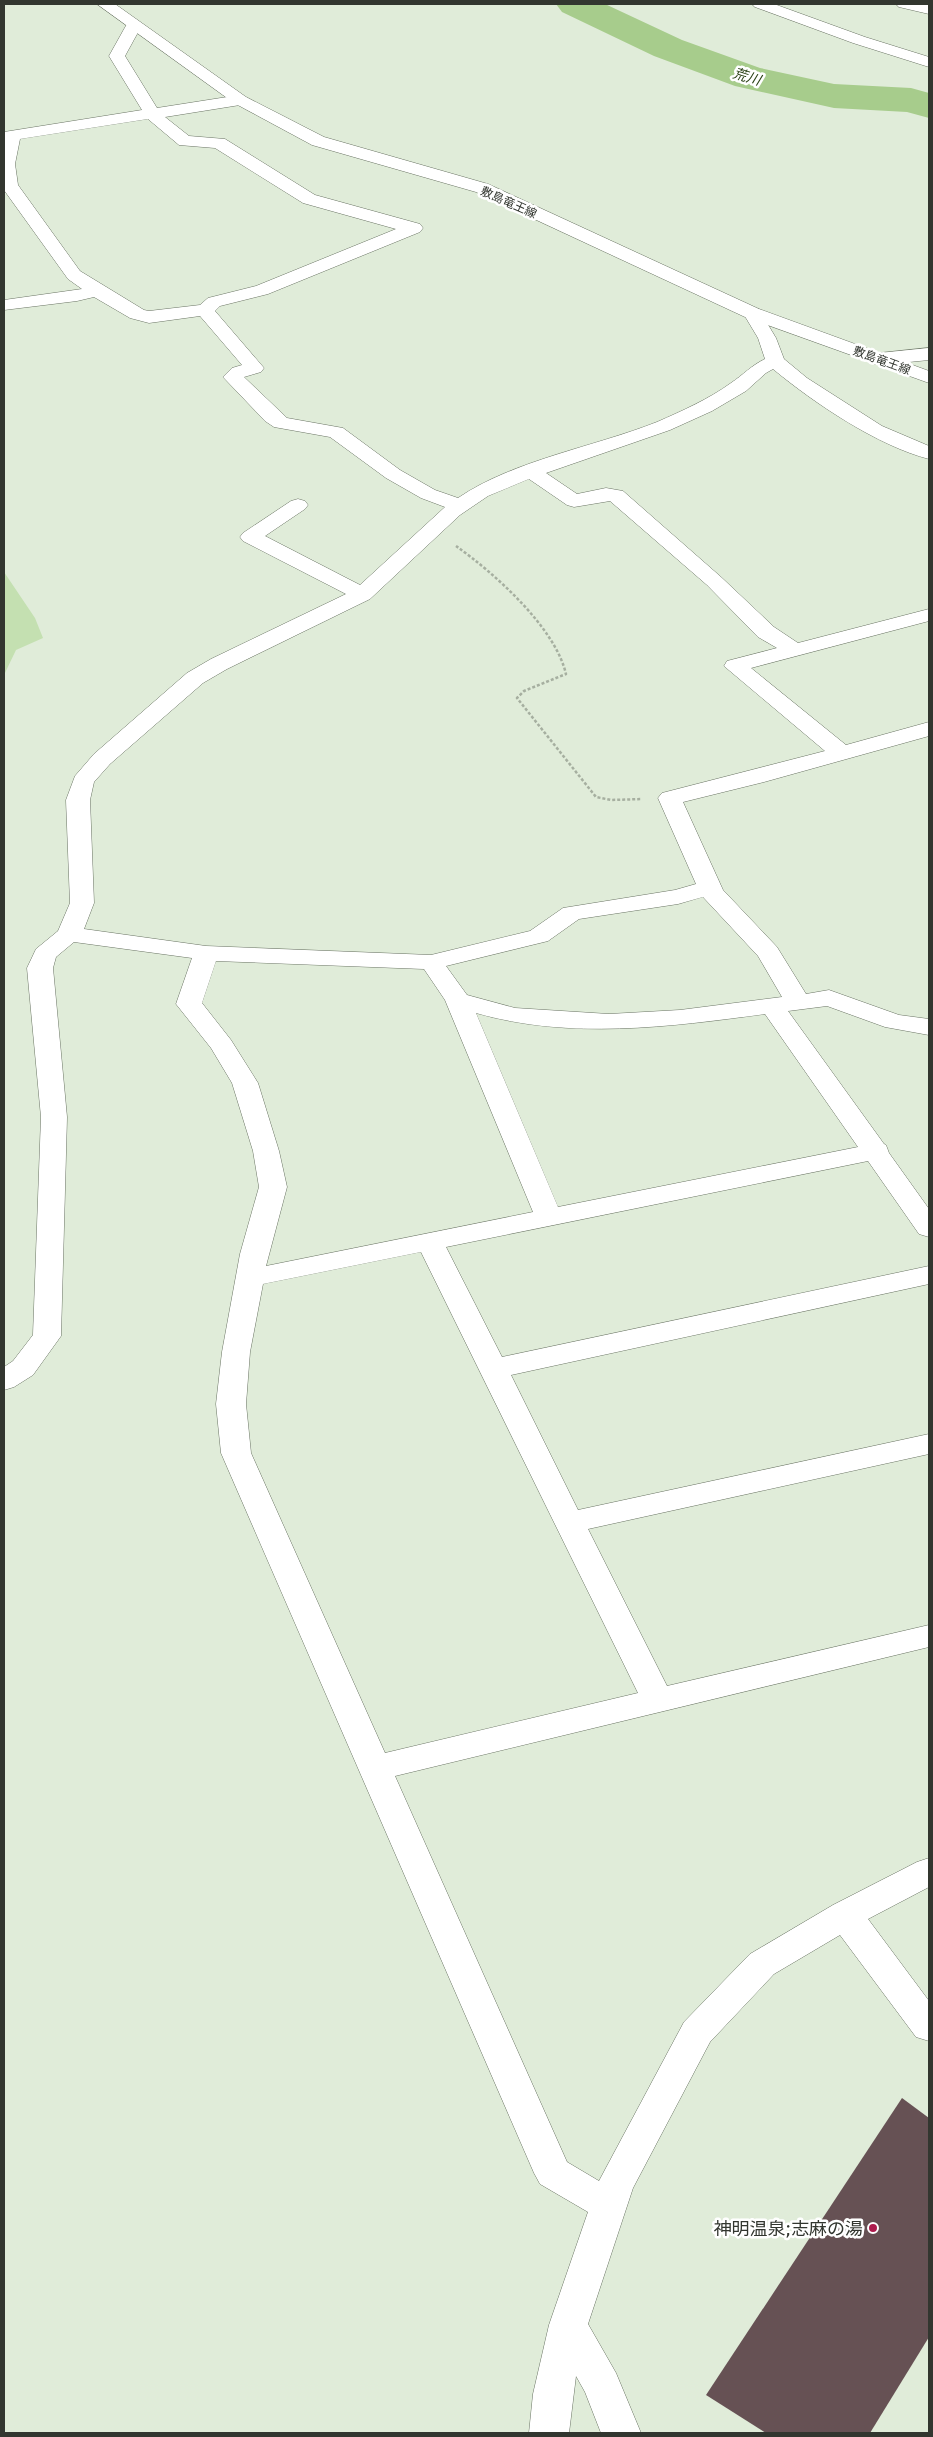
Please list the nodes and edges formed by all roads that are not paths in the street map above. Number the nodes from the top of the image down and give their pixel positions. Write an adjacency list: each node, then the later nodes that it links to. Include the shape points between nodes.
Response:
1 (104, 4): 7 (street, 敷島竜王線)
2 (760, 4): 6 (street)
3 (793, 4): 6 (street)
4 (904, 4): 5 (street)
5 (929, 8)
6 (779, 11): 8 (street)
7 (134, 25): 9 (street, 敷島竜王線); 10 (street, via 117,56)
8 (929, 62)
9 (240, 100): 10 (street); 15 (street, 敷島竜王線, via 318,141 482,188)
10 (152, 114): 11 (street); 14 (street, via 185,142 219,143 309,199 414,228 262,290 214,302)
11 (8, 136): 12 (street, via 9,185 74,275)
12 (96, 291): 13 (street); 14 (street, via 137,314 149,317)
13 (4, 305)
14 (205, 310): 23 (street, via 254,368 239,372 233,378 272,417 281,423 336,432 393,474 428,494)
15 (752, 313): 17 (street, 敷島竜王線); 18 (street, via 767,338)
16 (929, 354): 17 (street)
17 (879, 359): 19 (street, 敷島竜王線)
18 (775, 361): 20 (street, via 800,382 875,430); 21 (street, via 697,411)
19 (929, 377)
20 (929, 453)
21 (531, 472): 23 (street, via 481,492); 26 (street, via 574,501 616,495 714,581 766,632)
22 (298, 505): 24 (street, via 250,537)
23 (460, 506): 24 (street)
24 (362, 594): 30 (street, via 195,678 83,780 78,800 82,903)
25 (929, 615): 26 (street)
26 (795, 650): 28 (street, via 735,666)
27 (929, 729): 28 (street)
28 (842, 753): 29 (street, via 670,798)
29 (710, 887): 32 (street, via 678,897 572,913 539,936); 34 (street, via 768,952)
30 (69, 934): 31 (street); 44 (street, via 46,954 40,968 54,1117 47,1336 23,1368)
31 (206, 953): 32 (street); 42 (street, via 189,1004 222,1045 245,1083 273,1187)
32 (431, 962): 33 (street)
33 (458, 1000): 35 (street, via 514,1016 609,1022 680,1018); 38 (street)
34 (798, 1002): 35 (street); 36 (street, via 829,998 894,1022)
35 (772, 1006): 37 (street)
36 (929, 1027)
37 (877, 1151): 38 (street); 39 (street)
38 (548, 1218): 40 (street)
39 (929, 1228)
40 (430, 1242): 42 (street); 43 (street)
41 (929, 1275): 43 (street)
42 (249, 1278): 49 (street, via 231,1404 236,1453)
43 (493, 1369): 46 (street)
44 (4, 1380)
45 (929, 1444): 46 (street)
46 (570, 1523): 48 (street)
47 (929, 1636): 48 (street)
48 (658, 1701): 49 (street)
49 (374, 1768): 53 (street, via 553,2173)
50 (929, 1871): 51 (street)
51 (845, 1914): 52 (street); 53 (street, via 762,1964 697,2032 615,2186)
52 (929, 2027)
53 (609, 2205): 54 (street)
54 (568, 2326): 55 (street, via 553,2394); 56 (street, via 602,2385)
55 (549, 2433)
56 (621, 2433)

